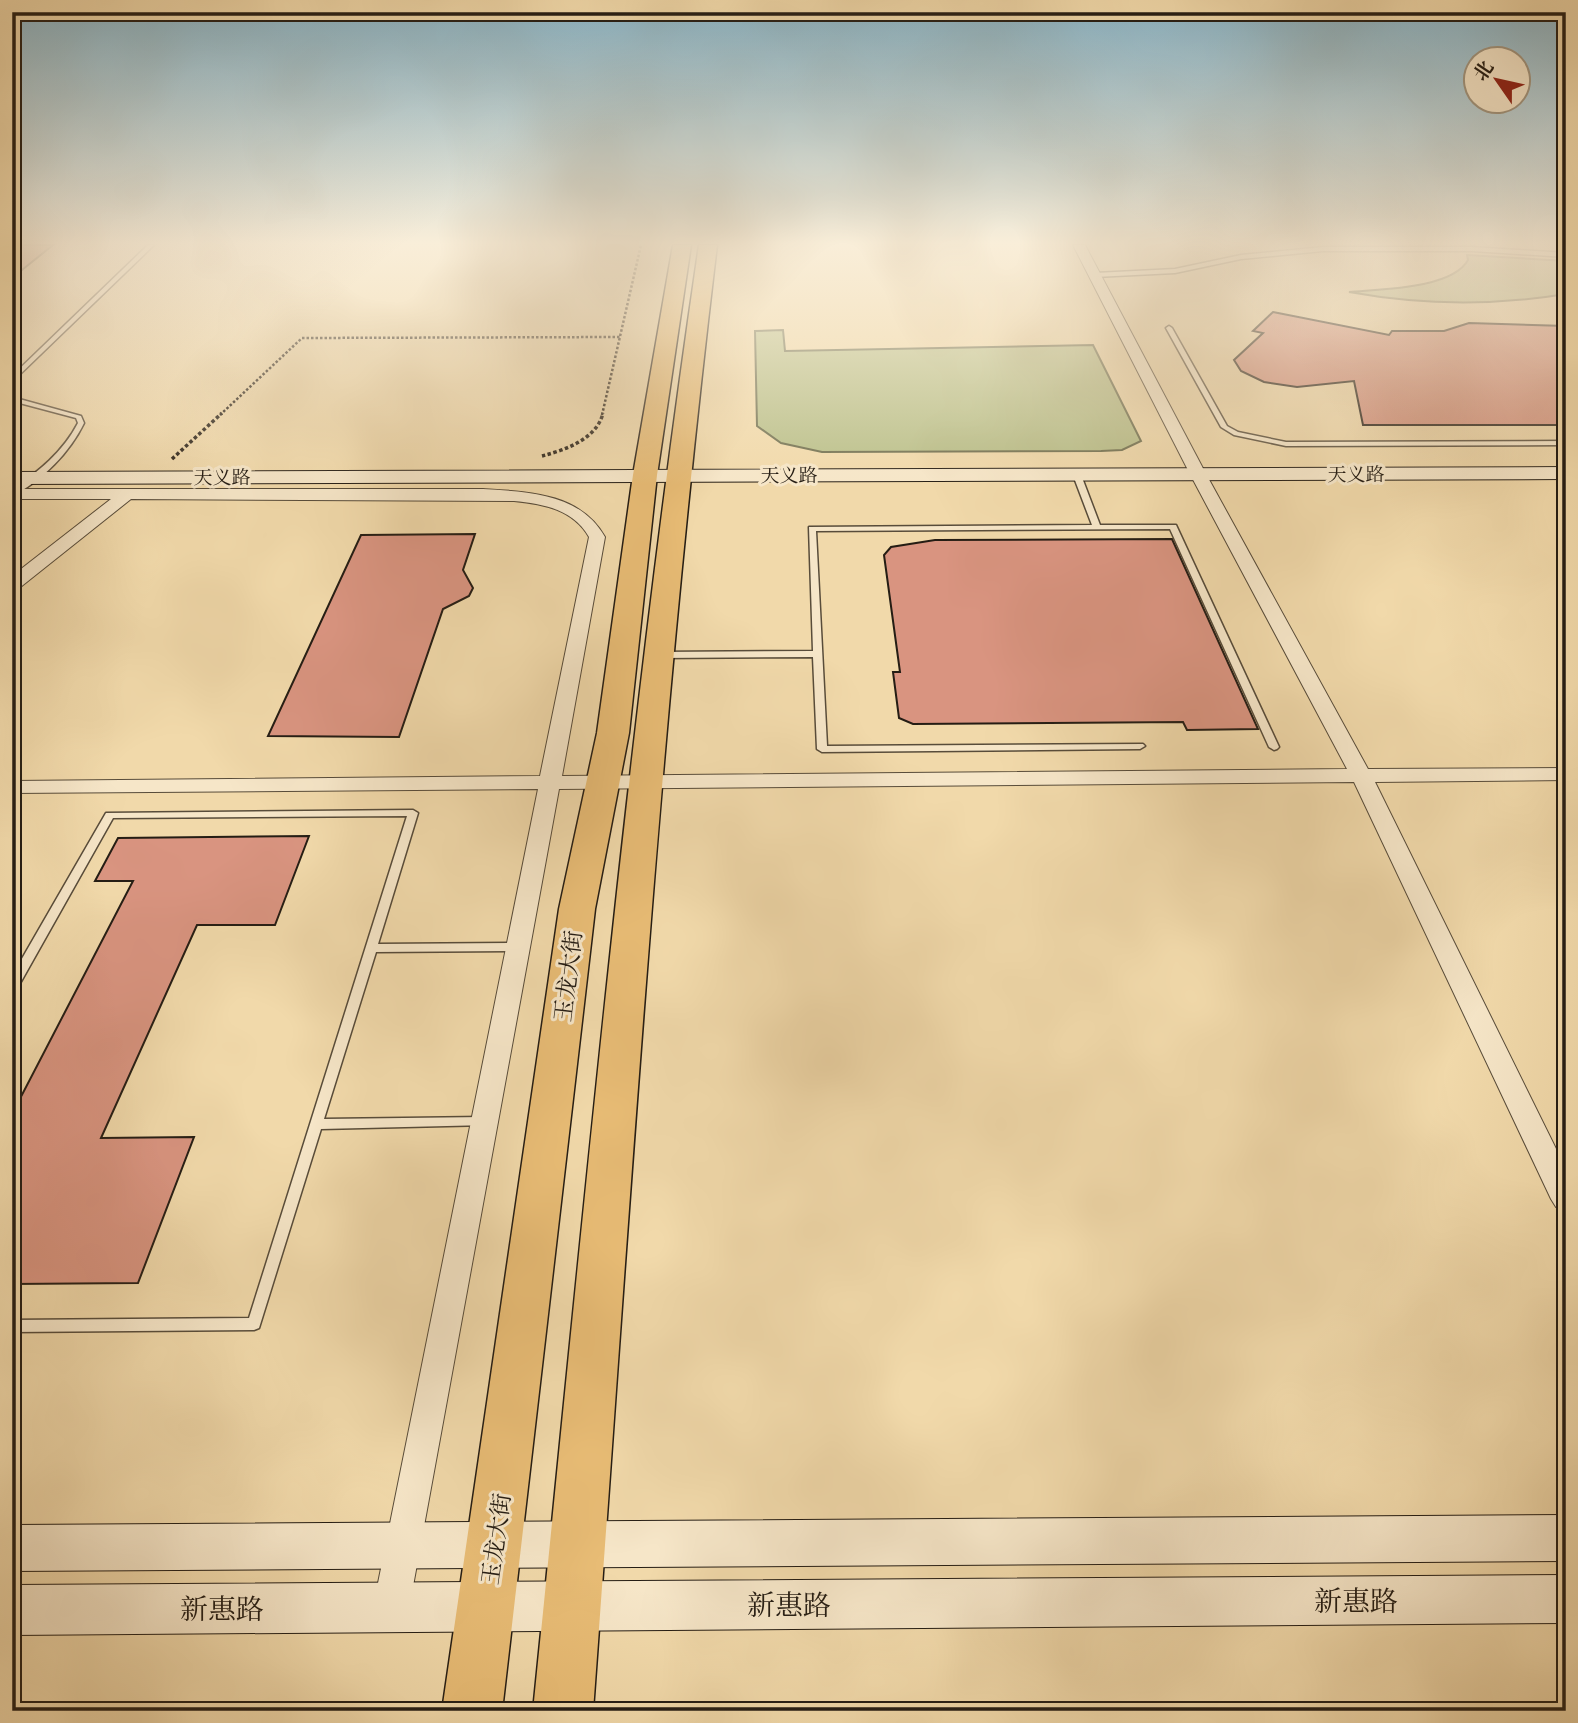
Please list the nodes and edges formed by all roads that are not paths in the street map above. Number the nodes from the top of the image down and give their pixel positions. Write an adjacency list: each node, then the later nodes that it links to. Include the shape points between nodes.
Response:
1 (68, 325): 6 (lane)
2 (675, 325): 11 (main road, 玉龙大街)
3 (692, 325): 11 (main road, 玉龙大街)
4 (1121, 325): 10 (street)
5 (1168, 328): 8 (lane, via 1224,427 1236,434 1286,444)
6 (12, 380)
7 (12, 399): 14 (lane, via 79,417 81,423)
8 (1566, 443)
9 (1566, 473): 10 (main road, 天义路)
10 (1198, 474): 12 (main road, 天义路); 24 (street)
11 (661, 475): 12 (main road, 天义路); 14 (main road, 天义路); 20 (main road, 玉龙大街); 25 (main road, 玉龙大街)
12 (1077, 475): 17 (lane)
13 (12, 478): 14 (main road, 天义路)
14 (35, 478): 15 (lane)
15 (12, 494): 16 (street)
16 (127, 494): 18 (street); 26 (street, via 519,496 567,508 592,524 597,537)
17 (1097, 528): 19 (lane, via 811,529); 22 (lane, via 1173,527)
18 (12, 585)
19 (817, 654): 20 (lane); 21 (lane, via 822,749)
20 (659, 655): 27 (main road, 玉龙大街)
21 (1140, 746)
22 (1274, 747)
23 (1566, 774): 24 (street)
24 (1361, 775): 27 (street); 34 (street)
25 (603, 780): 26 (street); 27 (street); 39 (main road, 玉龙大街, via 576,909)
26 (549, 781): 28 (street); 29 (street)
27 (645, 781): 37 (main road, 玉龙大街)
28 (12, 787)
29 (517, 947): 30 (lane); 32 (street)
30 (371, 948): 31 (lane, via 413,813 110,815); 33 (lane)
31 (12, 987)
32 (484, 1122): 33 (lane); 38 (street)
33 (317, 1124): 35 (lane, via 254,1324)
34 (1566, 1199)
35 (12, 1326)
36 (1566, 1538): 37 (main road)
37 (580, 1544): 39 (main road); 42 (main road, 玉龙大街)
38 (402, 1545): 39 (main road); 40 (main road); 44 (street)
39 (496, 1545): 43 (main road, 玉龙大街)
40 (12, 1548)
41 (1566, 1599): 42 (main road, 新惠路)
42 (574, 1606): 43 (main road, 新惠路); 47 (main road, 玉龙大街)
43 (487, 1607): 44 (main road, 新惠路); 46 (main road, 玉龙大街)
44 (391, 1608): 45 (main road, 新惠路)
45 (12, 1611)
46 (472, 1711)
47 (563, 1711)

